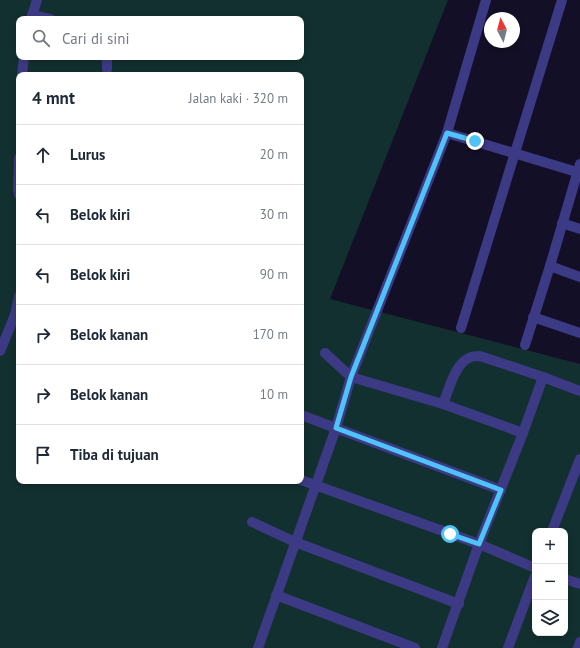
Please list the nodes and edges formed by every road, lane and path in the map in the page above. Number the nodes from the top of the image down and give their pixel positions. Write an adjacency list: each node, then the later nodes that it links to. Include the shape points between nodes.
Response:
1 (37, 0): 4 (street)
2 (486, 0): 9 (street)
3 (562, 0): 10 (street)
4 (32, 16)
5 (24, 60): 8 (street)
6 (107, 60): 7 (street)
7 (107, 69)
8 (22, 72)
9 (447, 133): 10 (street); 23 (street)
10 (516, 153): 11 (street); 18 (street)
11 (579, 170): 12 (street)
12 (562, 223): 13 (street); 14 (street)
13 (580, 228)
14 (550, 266): 15 (street); 16 (street)
15 (580, 277)
16 (533, 316): 19 (street); 20 (street)
17 (16, 317): 21 (street)
18 (461, 328)
19 (580, 333)
20 (525, 345)
21 (0, 351)
22 (325, 353): 23 (street)
23 (351, 377): 26 (street); 28 (street)
24 (543, 377): 25 (street); 26 (street, via 480,356 470,357 462,362 457,370); 29 (street)
25 (580, 391)
26 (443, 404): 29 (street)
27 (304, 416): 28 (street)
28 (336, 428): 32 (street); 33 (street)
29 (523, 433): 33 (street)
30 (580, 459): 35 (street)
31 (304, 481): 32 (street)
32 (316, 485): 36 (street); 37 (street)
33 (501, 490): 37 (street)
34 (252, 522): 36 (street)
35 (553, 528)
36 (295, 542): 42 (street); 43 (street)
37 (479, 544): 38 (street); 43 (street)
38 (532, 567)
39 (568, 580): 41 (street)
40 (532, 584): 48 (street)
41 (580, 584)
42 (276, 596): 45 (street); 46 (street)
43 (459, 604): 47 (street)
44 (580, 642): 49 (street)
45 (258, 648)
46 (415, 648)
47 (442, 648)
48 (508, 648)
49 (578, 648)

